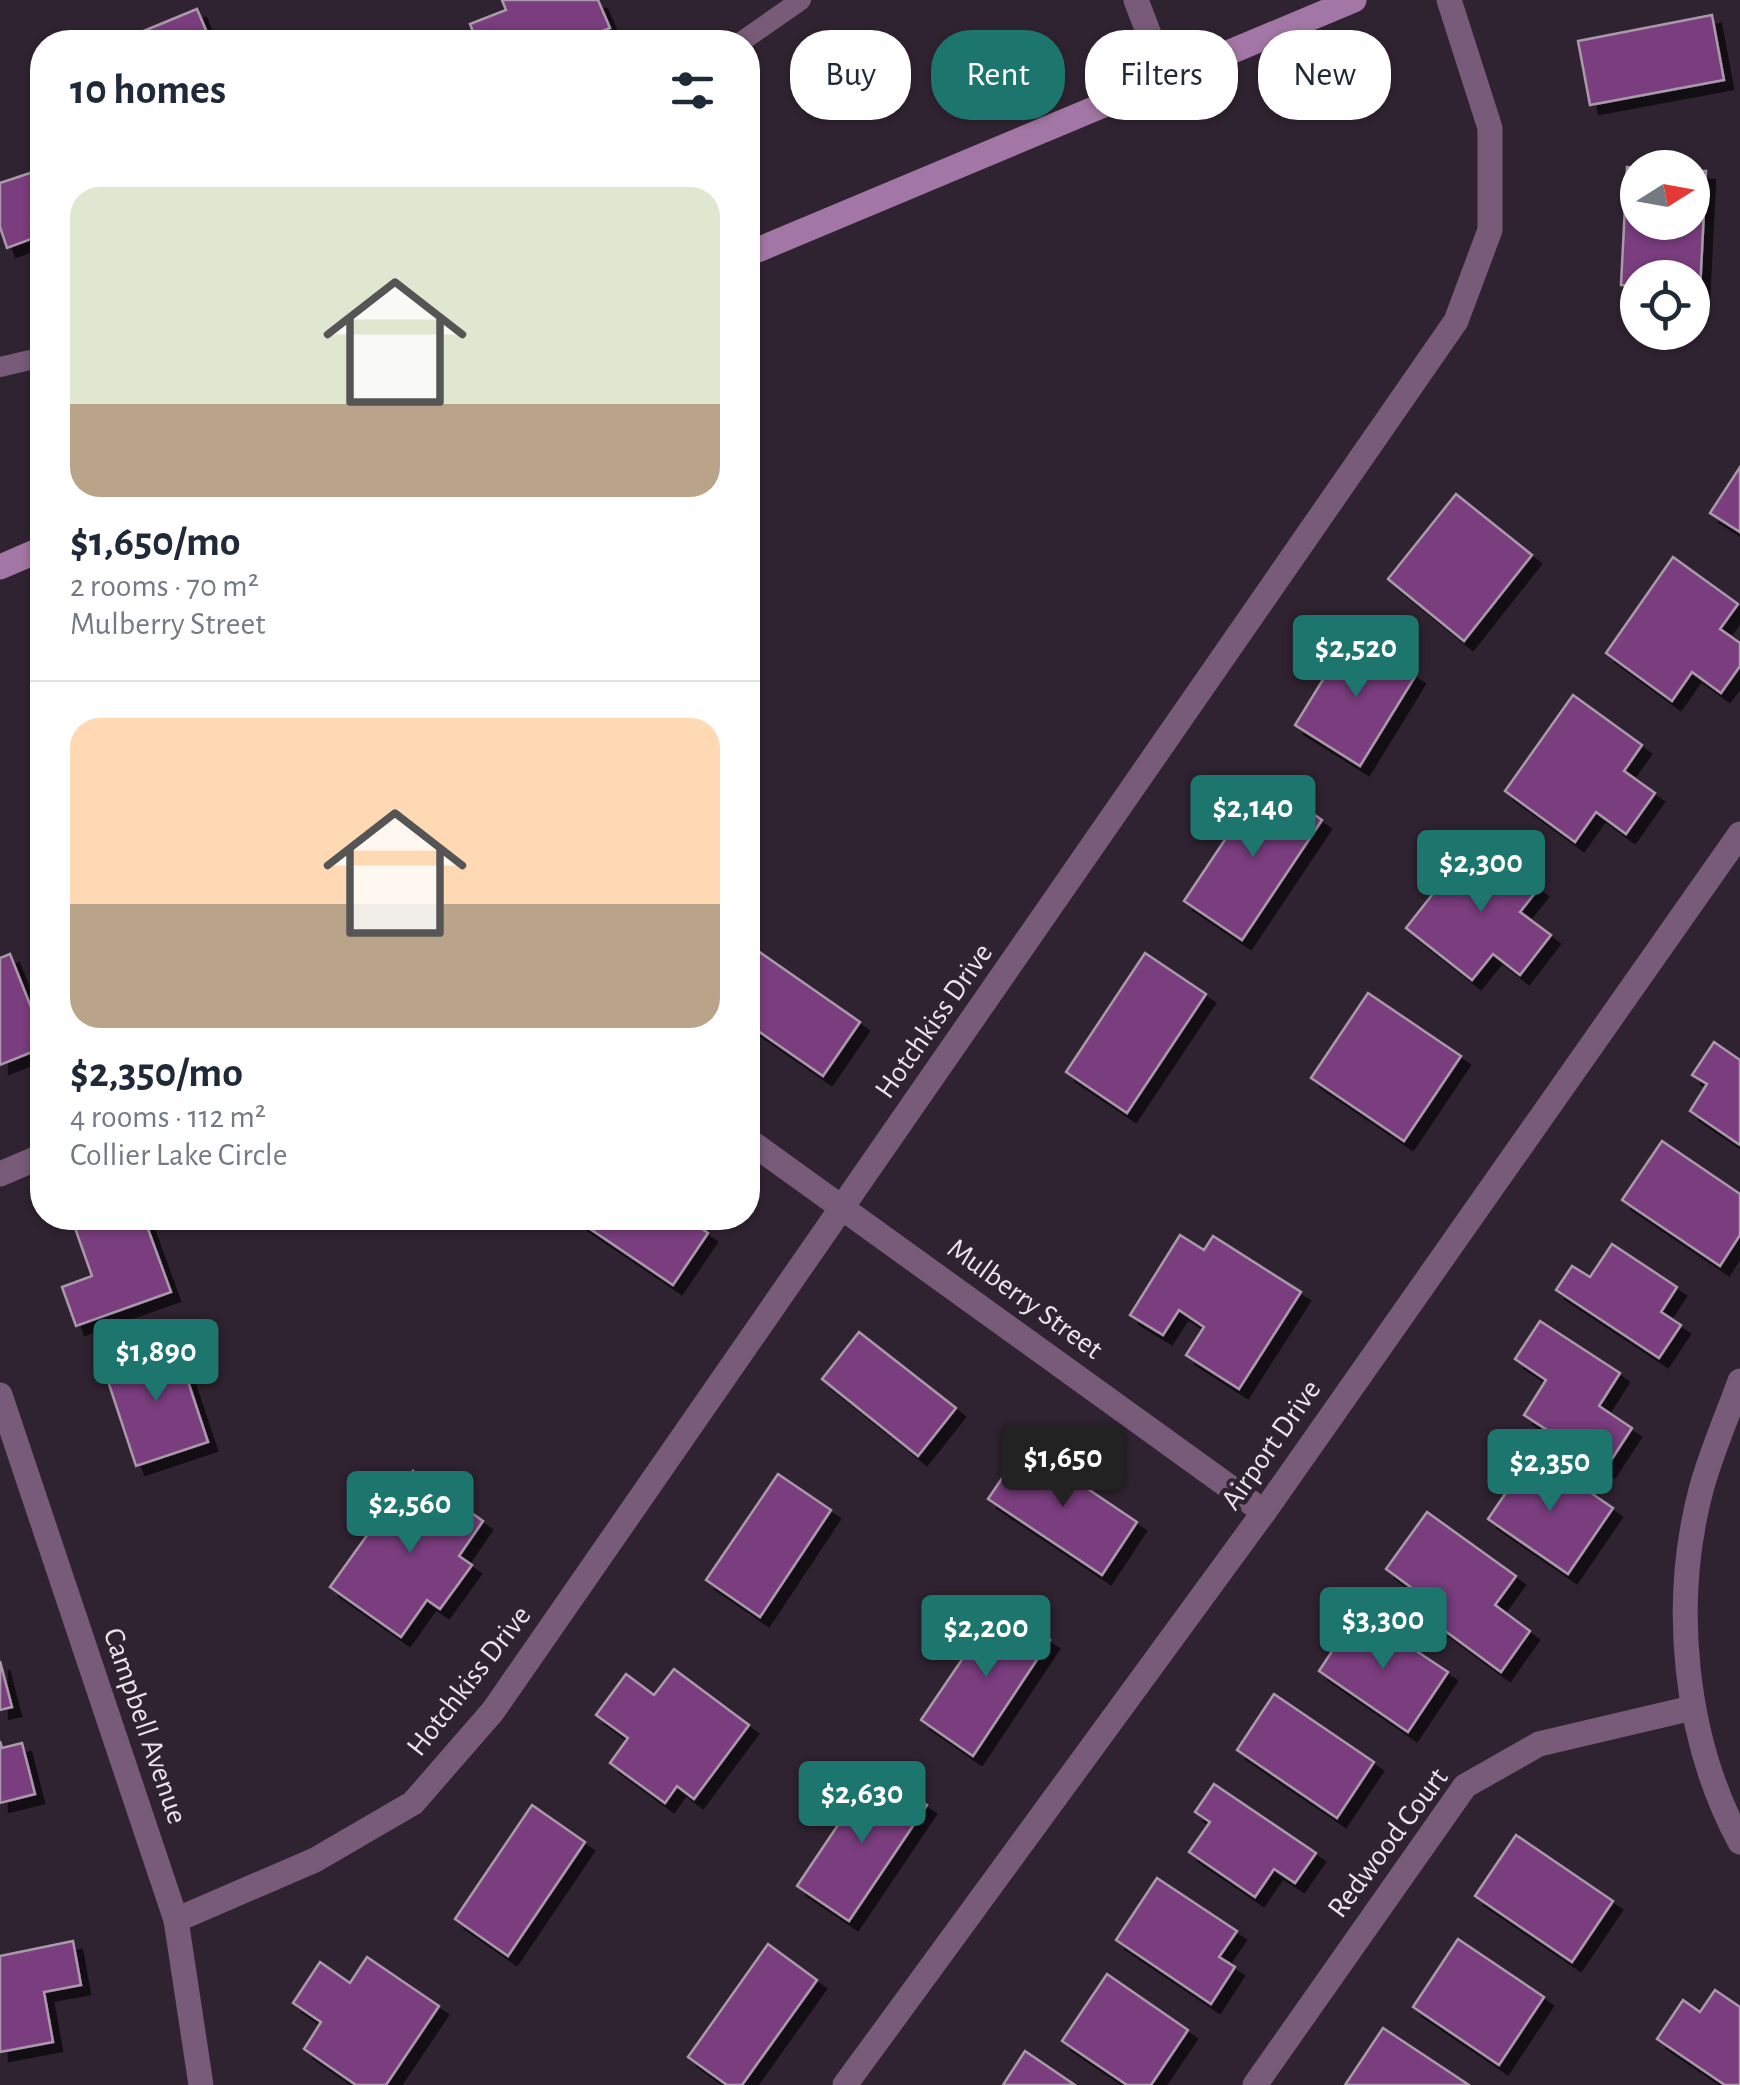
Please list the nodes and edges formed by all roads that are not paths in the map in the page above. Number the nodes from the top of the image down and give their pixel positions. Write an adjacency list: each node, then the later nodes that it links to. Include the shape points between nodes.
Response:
1 (801, 0): 5 (lane)
2 (1136, 0): 6 (street)
3 (1354, 0): 7 (main road)
4 (1449, 0): 18 (street, Hotchkiss Drive, via 1490,128 1490,230 1456,321)
5 (758, 30)
6 (1147, 30)
7 (1238, 49)
8 (1085, 113): 9 (main road)
9 (760, 249)
10 (30, 360): 11 (lane)
11 (0, 367)
12 (30, 553): 13 (main road)
13 (2, 563)
14 (1740, 834): 21 (street, Airport Drive)
15 (760, 1148): 18 (street, Mulberry Street)
16 (30, 1161): 17 (street)
17 (0, 1174)
18 (845, 1208): 21 (street, Mulberry Street); 24 (street, Hotchkiss Drive, via 493,1711 413,1803 314,1860)
19 (1740, 1381): 22 (street, via 1700,1491 1685,1608)
20 (0, 1395): 24 (street, Campbell Avenue)
21 (1264, 1512): 26 (street, Airport Drive)
22 (1692, 1708): 23 (street, via 1725,1815); 27 (street, Redwood Court, via 1540,1744 1465,1786)
23 (1740, 1842)
24 (176, 1920): 25 (street, Campbell Avenue)
25 (201, 2085)
26 (844, 2085)
27 (1255, 2085)

